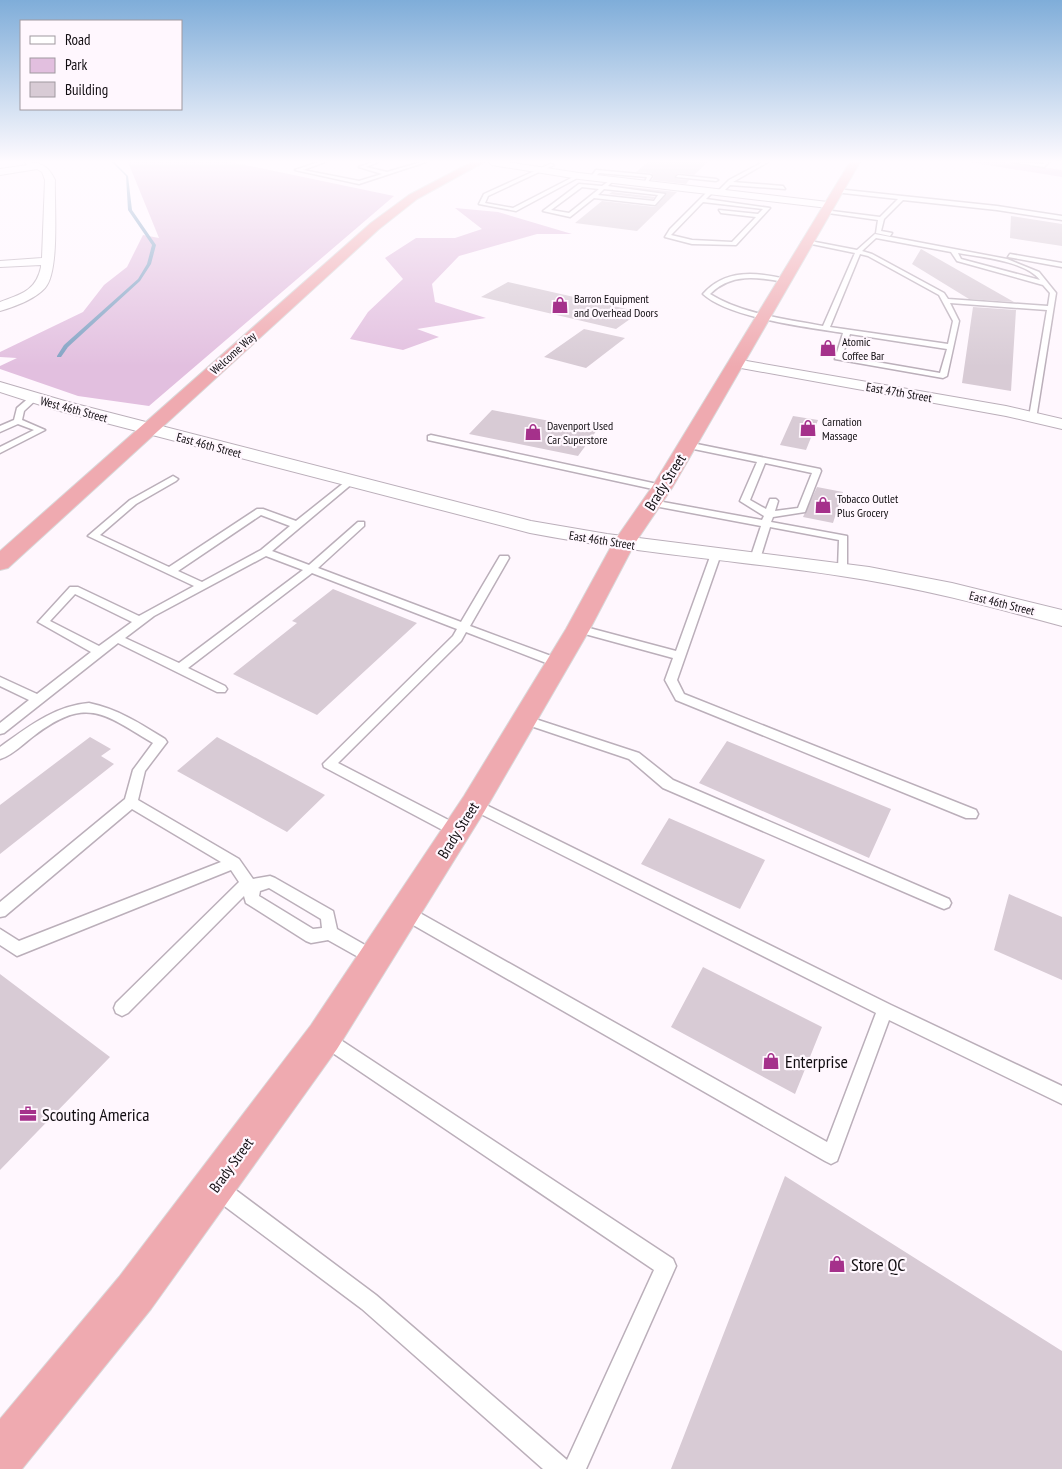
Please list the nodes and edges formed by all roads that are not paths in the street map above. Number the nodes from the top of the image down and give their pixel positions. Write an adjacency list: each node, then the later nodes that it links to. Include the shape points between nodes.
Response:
1 (49, 231): 10 (street)
2 (371, 231): 29 (highway, Welcome Way)
3 (672, 231): 4 (lane, via 667,236 692,242 734,244)
4 (746, 231)
5 (812, 231): 7 (highway, Brady Street)
6 (878, 231): 12 (lane)
7 (805, 242): 9 (lane); 13 (highway, Brady Street)
8 (953, 250): 9 (lane, via 875,236); 14 (lane, via 959,260); 14 (lane, via 1005,260 1037,272)
9 (858, 252): 15 (lane, via 910,275 942,294); 19 (lane)
10 (48, 261): 11 (street); 16 (street, via 42,284)
11 (0, 264)
12 (1062, 266)
13 (784, 280): 18 (highway, Brady Street); 18 (lane, via 753,275 726,277 706,294 720,304)
14 (1046, 284): 17 (lane, via 1052,293)
15 (947, 301): 17 (lane); 21 (lane, via 956,322)
16 (0, 307)
17 (1050, 308): 25 (lane)
18 (762, 317): 19 (lane); 22 (highway, Brady Street)
19 (826, 327): 20 (lane)
20 (848, 330): 21 (lane); 21 (lane, via 838,357 943,376)
21 (951, 347)
22 (735, 363): 25 (street, East 47th Street); 31 (highway, Brady Street)
23 (0, 387): 24 (street, West 46th Street)
24 (34, 398): 26 (lane, via 20,410); 29 (street, West 46th Street)
25 (1033, 417): 27 (street, East 47th Street)
26 (18, 421): 28 (lane); 32 (lane, via 41,430)
27 (1062, 424)
28 (0, 429)
29 (149, 429): 35 (street, East 46th Street); 46 (highway, Welcome Way)
30 (432, 438): 36 (lane)
31 (687, 445): 33 (lane); 36 (highway, Brady Street)
32 (0, 450)
33 (762, 460): 38 (lane, via 745,501); 38 (lane, via 784,469 817,472 802,510)
34 (173, 479): 49 (lane, via 133,502 93,536)
35 (350, 481): 40 (lane); 41 (street, East 46th Street, via 530,527)
36 (657, 496): 38 (lane); 41 (highway, Brady Street)
37 (773, 501): 38 (lane)
38 (767, 519): 45 (lane); 48 (lane, via 844,538)
39 (361, 524): 47 (lane)
40 (298, 525): 42 (lane); 49 (lane, via 260,511)
41 (624, 544): 43 (street, East 46th Street); 54 (highway, Brady Street)
42 (265, 552): 47 (lane); 50 (lane)
43 (716, 554): 45 (street, East 46th Street); 57 (lane)
44 (504, 558): 53 (lane)
45 (756, 559): 48 (street, East 46th Street)
46 (0, 563)
47 (311, 569): 53 (lane); 59 (lane)
48 (843, 569): 51 (street, East 46th Street, via 941,588)
49 (170, 571): 50 (lane)
50 (203, 586): 52 (lane)
51 (1062, 618)
52 (140, 621): 55 (lane); 56 (lane, via 74,589 43,622)
53 (462, 626): 58 (lane); 69 (lane, via 457,638 329,764)
54 (578, 629): 57 (lane); 58 (highway, Brady Street)
55 (117, 638): 56 (lane); 59 (lane)
56 (99, 651): 62 (lane)
57 (680, 656): 68 (lane, via 671,680 680,698)
58 (558, 663): 63 (highway, Brady Street)
59 (179, 668): 61 (lane)
60 (0, 681): 62 (lane)
61 (221, 689)
62 (37, 700): 64 (lane)
63 (523, 719): 67 (highway, Brady Street); 72 (lane, via 634,756 668,784)
64 (0, 730)
65 (0, 754): 66 (lane, via 60,714 86,706 102,710 161,742 139,770)
66 (131, 802): 70 (lane); 73 (lane)
67 (474, 804): 69 (highway, Brady Street); 79 (lane)
68 (971, 814)
69 (458, 831): 74 (highway, Brady Street)
70 (234, 863): 71 (lane); 76 (lane, via 17,949)
71 (251, 885): 75 (lane, via 270,882 328,916); 75 (lane, via 251,899 311,936); 78 (lane)
72 (944, 903)
73 (0, 911)
74 (406, 913): 77 (highway, Brady Street); 79 (lane, via 831,1155)
75 (330, 932): 77 (lane)
76 (0, 936)
77 (374, 958): 80 (highway, Brady Street)
78 (122, 1008)
79 (885, 1010): 81 (lane)
80 (324, 1037): 82 (highway, Brady Street); 85 (lane, via 666,1266)
81 (1062, 1095)
82 (214, 1187): 83 (highway, Brady Street, via 135,1293); 84 (lane, via 369,1302)
83 (4, 1443)
84 (560, 1469)
85 (575, 1469)

